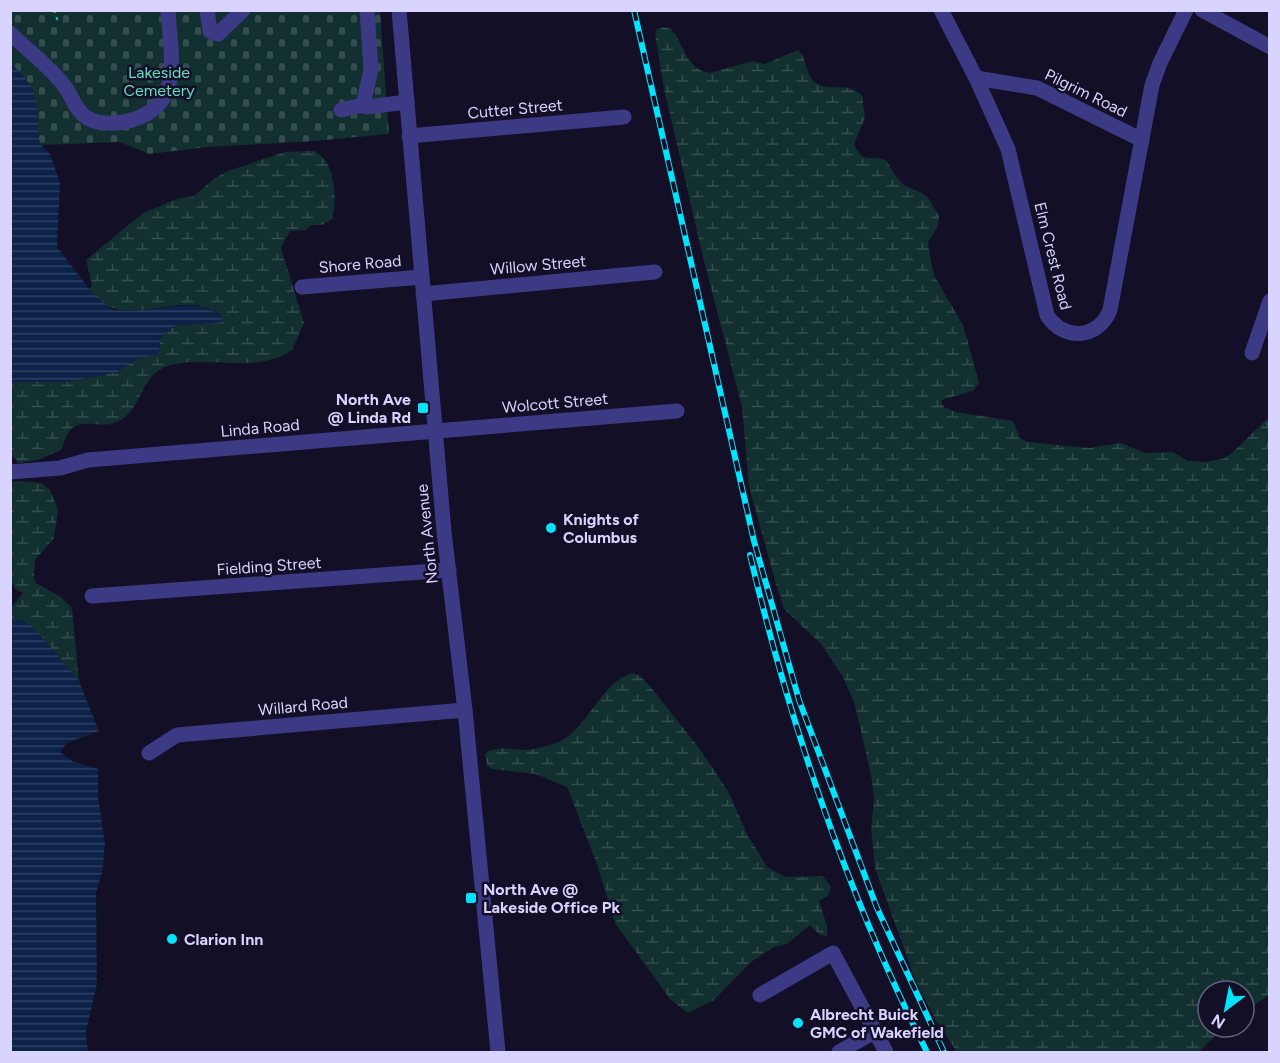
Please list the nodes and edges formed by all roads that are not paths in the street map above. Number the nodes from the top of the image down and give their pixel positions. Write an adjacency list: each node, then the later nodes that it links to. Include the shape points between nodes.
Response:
1 (168, 10): 9 (street, via 172,78 168,92 160,104 142,117 122,123 88,119 66,88)
2 (207, 10): 3 (street, via 210,31 215,34)
3 (243, 10)
4 (367, 10): 13 (street, via 371,70)
5 (399, 10): 12 (street, North Avenue)
6 (941, 10): 11 (street, Elm Crest Road)
7 (1186, 10): 17 (street, Elm Crest Road, via 1157,70)
8 (1202, 10): 10 (street)
9 (10, 33)
10 (1269, 47)
11 (976, 78): 17 (street, Pilgrim Road, via 1037,88); 17 (street, Elm Crest Road, via 1011,160 1045,311 1053,324 1066,333 1089,332 1109,314)
12 (407, 102): 13 (street); 16 (street, North Avenue)
13 (363, 105): 14 (street)
14 (341, 110)
15 (624, 117): 16 (street, Cutter Street)
16 (409, 136): 19 (street, North Avenue)
17 (1142, 140)
18 (655, 272): 21 (street, Willow Street)
19 (422, 277): 20 (street, Shore Road); 21 (street, North Avenue)
20 (302, 287)
21 (423, 294): 25 (street, North Avenue)
22 (1269, 301): 23 (street)
23 (1252, 353)
24 (677, 411): 25 (street, Wolcott Street)
25 (435, 431): 26 (street, Linda Road, via 88,460 60,468); 27 (street, North Avenue)
26 (10, 472)
27 (449, 570): 28 (street, Fielding Street); 29 (street, North Avenue)
28 (92, 596)
29 (465, 710): 30 (street, Willard Road, via 177,735); 33 (street, North Avenue)
30 (149, 753)
31 (760, 994): 32 (street, via 832,952)
32 (874, 1032): 34 (street); 35 (street)
33 (498, 1053)
34 (838, 1053)
35 (886, 1053)

